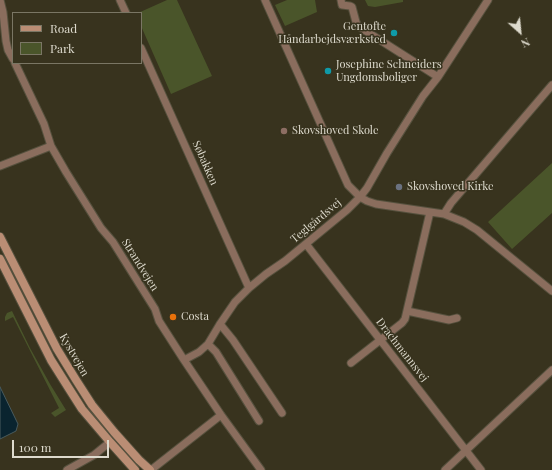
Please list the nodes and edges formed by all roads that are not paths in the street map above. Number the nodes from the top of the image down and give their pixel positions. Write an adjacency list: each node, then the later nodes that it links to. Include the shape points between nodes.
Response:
1 (0, 0): 8 (street, via 6,41)
2 (120, 0): 6 (street)
3 (265, 0): 14 (street, via 348,186)
4 (341, 0): 10 (street, via 342,5 352,7 358,26)
5 (485, 1): 10 (street, Teglgårdsvej)
6 (126, 12)
7 (142, 50): 20 (street, Søbakken)
8 (12, 57)
9 (15, 64): 12 (street, Strandvejen, via 44,124)
10 (438, 77): 14 (street, Teglgårdsvej, via 423,96)
11 (552, 85): 16 (street)
12 (51, 146): 13 (street); 27 (street, Strandvejen, via 155,309 159,321)
13 (0, 166)
14 (360, 198): 15 (street, via 376,204); 18 (street, Teglgårdsvej)
15 (430, 212): 16 (street); 22 (street)
16 (444, 214): 21 (street, via 477,230)
17 (0, 236): 37 (main road, Kystvejen, via 57,349 92,405)
18 (306, 244): 20 (street, Teglgårdsvej); 25 (street, Drachmannsvej)
19 (0, 259): 33 (main road, Kystvejen, via 55,367 82,409)
20 (249, 288): 24 (street, Teglgårdsvej, via 235,302)
21 (552, 291)
22 (407, 311): 23 (street, via 449,320); 25 (street, via 402,323)
23 (457, 318)
24 (220, 324): 26 (street, Teglgårdsvej); 30 (street)
25 (380, 340): 28 (street); 34 (street, Drachmannsvej)
26 (208, 344): 27 (street, Teglgårdsvej); 32 (street, via 216,352)
27 (184, 360): 31 (street, Strandvejen)
28 (351, 363)
29 (552, 370): 34 (street)
30 (282, 413)
31 (221, 415): 37 (street); 38 (street, Strandvejen)
32 (259, 421)
33 (110, 442): 35 (street, via 94,455); 36 (main road, Kystvejen)
34 (466, 450): 39 (street); 40 (street, Drachmannsvej)
35 (67, 470)
36 (135, 470)
37 (150, 470)
38 (261, 470)
39 (445, 470)
40 (481, 470)

